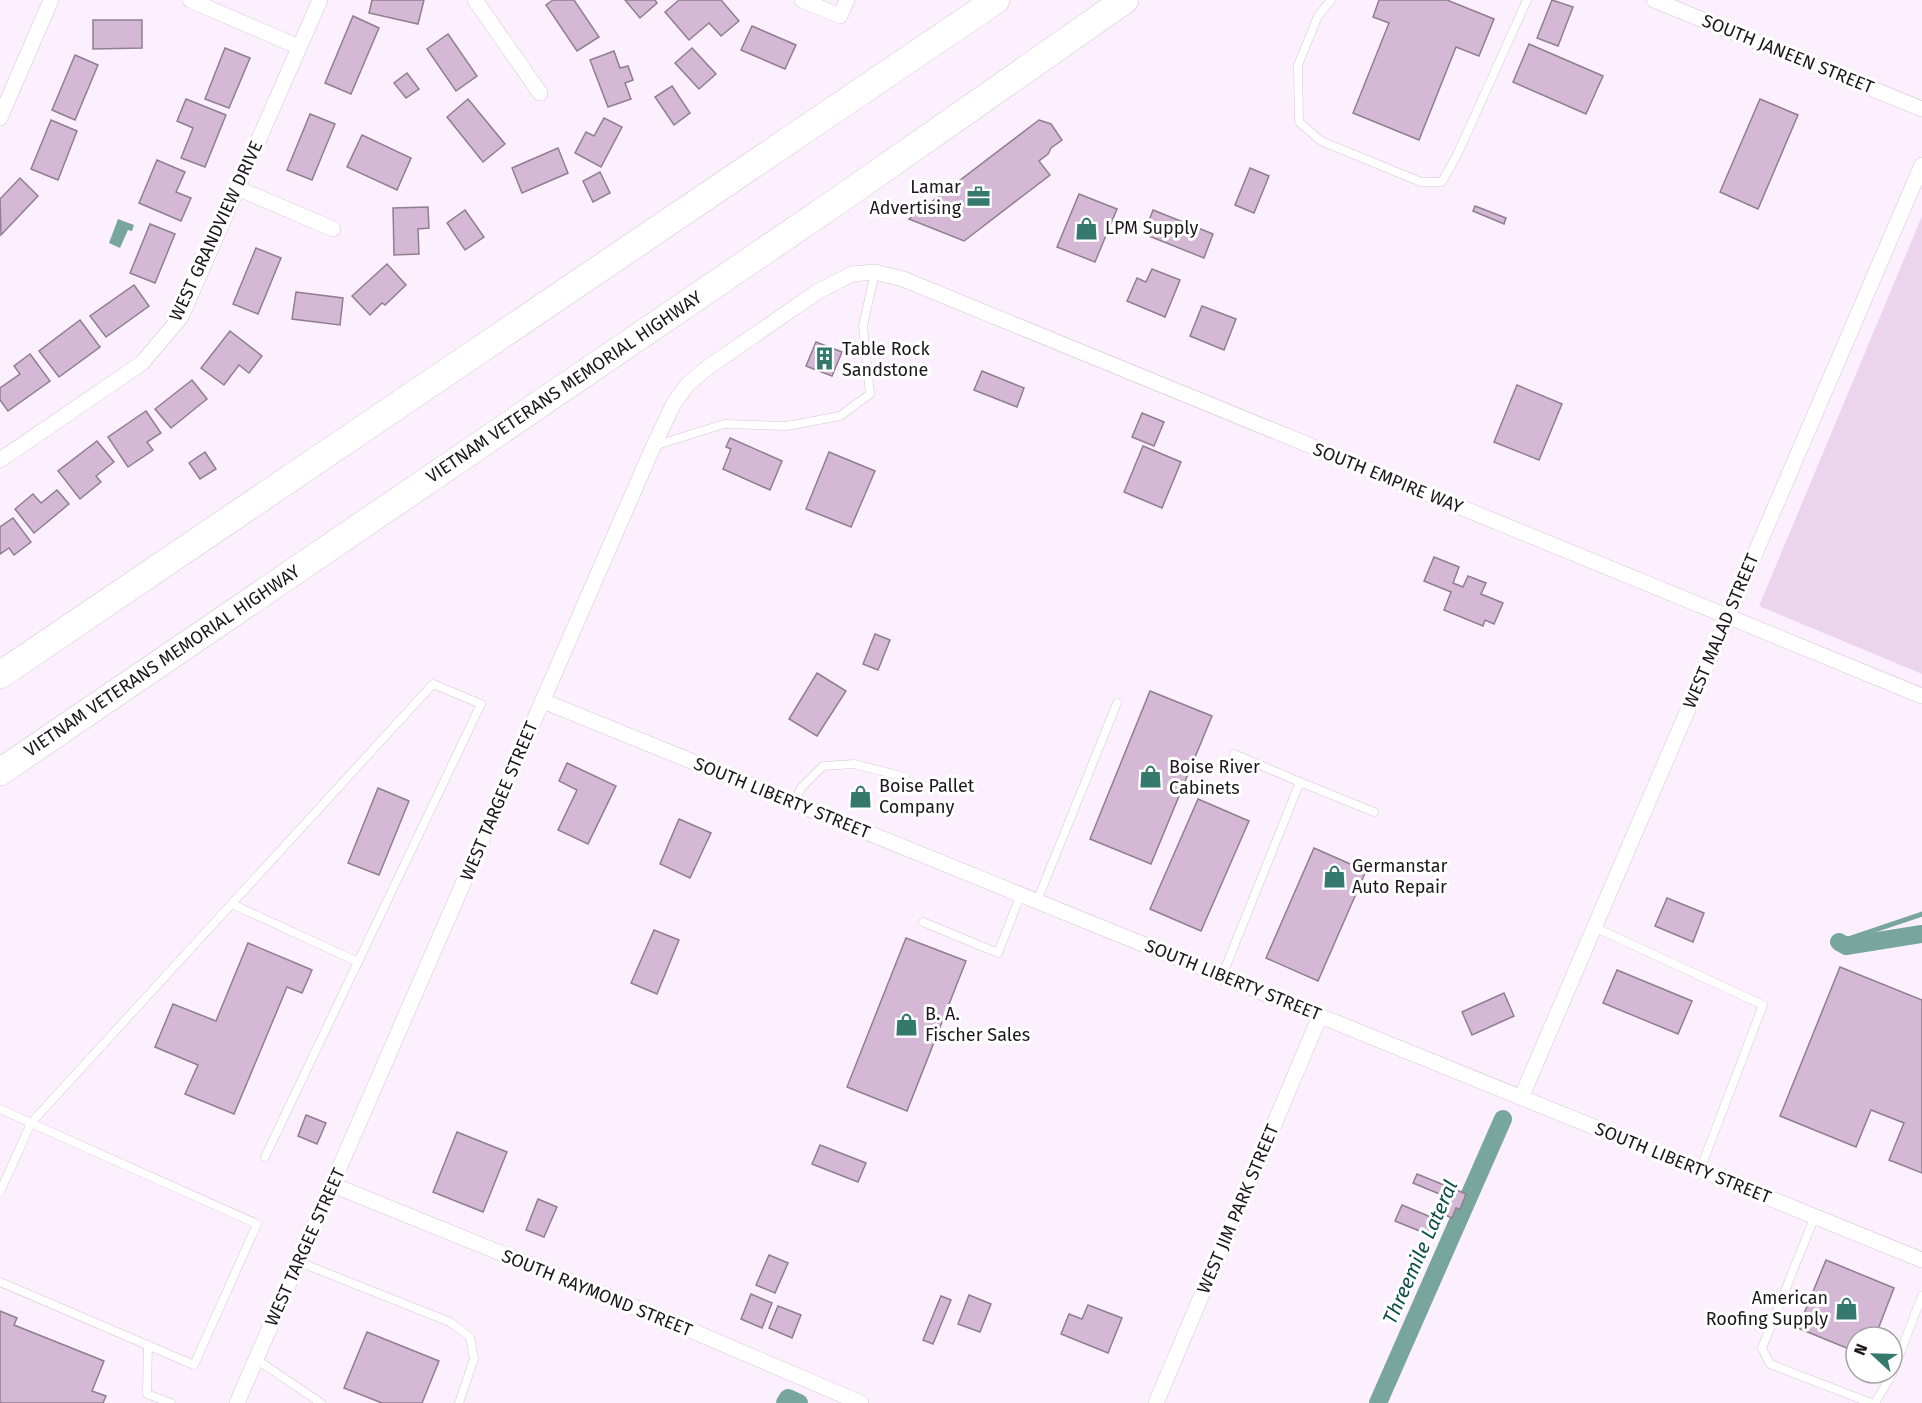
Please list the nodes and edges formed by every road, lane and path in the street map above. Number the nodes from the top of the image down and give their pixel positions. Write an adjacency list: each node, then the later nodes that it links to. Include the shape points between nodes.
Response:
1 (51, 0): 15 (street)
2 (190, 0): 12 (street)
3 (320, 0): 12 (street, WEST GRANDVIEW DRIVE)
4 (475, 0): 13 (street)
5 (802, 0): 6 (street, via 840,16)
6 (847, 0)
7 (996, 0): 24 (highway)
8 (1125, 0): 29 (highway, VIETNAM VETERANS MEMORIAL HIGHWAY, via 842,198)
9 (1331, 0): 10 (lane, via 1318,16 1298,65 1299,122 1321,141 1421,182 1442,182)
10 (1527, 0)
11 (1654, 0): 14 (street, SOUTH JANEEN STREET)
12 (299, 47): 17 (street, WEST GRANDVIEW DRIVE)
13 (540, 93)
14 (1922, 109)
15 (0, 118)
16 (1922, 165): 23 (street, WEST MALAD STREET)
17 (237, 188): 18 (street); 22 (street, WEST GRANDVIEW DRIVE, via 181,317 142,363)
18 (333, 229)
19 (875, 272): 20 (street, SOUTH EMPIRE WAY); 21 (lane, via 863,326 870,394 840,416 787,426 724,424); 23 (street, SOUTH EMPIRE WAY, via 903,279)
20 (852, 274): 21 (street, WEST TARGEE STREET, via 817,292 688,384 674,403)
21 (653, 447): 26 (street, WEST TARGEE STREET)
22 (0, 460)
23 (1727, 618): 25 (street, SOUTH EMPIRE WAY); 38 (street, WEST MALAD STREET)
24 (0, 675)
25 (1922, 696)
26 (543, 701): 32 (street, SOUTH LIBERTY STREET); 47 (street, WEST TARGEE STREET)
27 (1117, 703): 35 (lane)
28 (1234, 754): 31 (lane)
29 (0, 772)
30 (905, 777): 32 (lane, via 854,764 823,766 801,788)
31 (1300, 782): 33 (lane); 40 (lane)
32 (794, 803): 34 (street, SOUTH LIBERTY STREET)
33 (1374, 813)
34 (1021, 894): 35 (street, SOUTH LIBERTY STREET); 37 (lane, via 998,953)
35 (1037, 901): 40 (street, SOUTH LIBERTY STREET)
36 (232, 904): 39 (lane); 39 (lane, via 433,684 481,704); 44 (lane)
37 (923, 922)
38 (1594, 927): 42 (street, WEST MALAD STREET); 46 (lane, via 1763,1005)
39 (358, 962): 45 (lane)
40 (1222, 976): 41 (street, SOUTH LIBERTY STREET)
41 (1320, 1016): 42 (street, SOUTH LIBERTY STREET); 63 (street, WEST JIM PARK STREET)
42 (1521, 1098): 46 (street, SOUTH LIBERTY STREET)
43 (0, 1109): 44 (lane)
44 (31, 1123): 48 (lane); 54 (lane, via 257,1224 194,1365)
45 (265, 1157)
46 (1700, 1170): 49 (street, SOUTH LIBERTY STREET)
47 (333, 1185): 51 (street, WEST TARGEE STREET); 62 (street, SOUTH RAYMOND STREET)
48 (0, 1192)
49 (1815, 1216): 50 (street, SOUTH LIBERTY STREET); 64 (lane, via 1762,1348 1770,1364)
50 (1922, 1260)
51 (298, 1262): 55 (street, WEST TARGEE STREET); 61 (lane, via 450,1322 470,1336 474,1359)
52 (0, 1282): 54 (lane)
53 (1922, 1296): 64 (lane, via 1892,1374)
54 (148, 1345): 56 (lane)
55 (256, 1359): 59 (street, WEST TARGEE STREET); 60 (lane)
56 (147, 1394): 57 (lane); 58 (lane)
57 (144, 1403)
58 (171, 1403)
59 (237, 1403)
60 (321, 1403)
61 (459, 1403)
62 (861, 1403)
63 (1156, 1403)
64 (1873, 1403)

